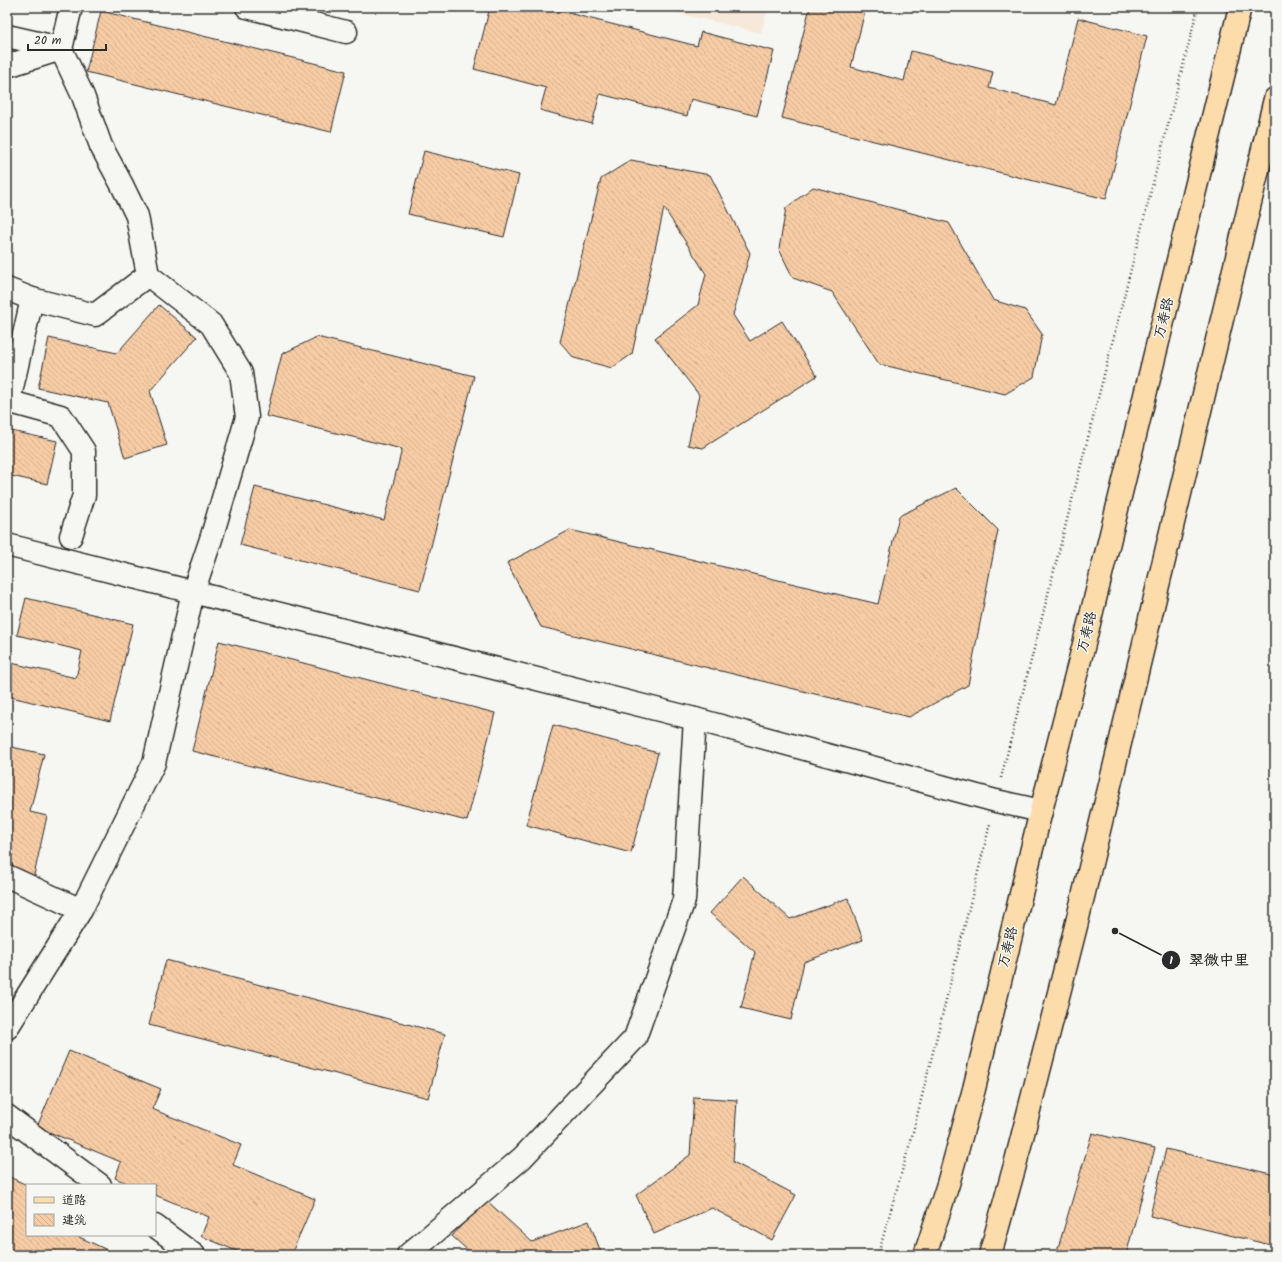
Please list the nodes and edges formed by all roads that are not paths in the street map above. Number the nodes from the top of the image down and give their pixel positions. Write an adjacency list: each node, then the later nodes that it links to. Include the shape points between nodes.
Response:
1 (71, 7): 6 (street)
2 (246, 7): 4 (street)
3 (1240, 7): 17 (main road, 万寿路)
4 (346, 32)
5 (7, 36): 6 (street)
6 (61, 49): 7 (street); 9 (street, via 101,146 137,216)
7 (7, 66)
8 (1275, 99): 27 (main road, via 1076,926)
9 (148, 275): 11 (street, via 95,315); 15 (street, via 211,324 241,373 247,417)
10 (7, 289): 11 (street)
11 (32, 299): 12 (street)
12 (8, 401): 13 (street, via 62,416 84,452 84,495)
13 (71, 536)
14 (7, 545): 15 (street)
15 (193, 592): 16 (street); 19 (street, via 154,763)
16 (695, 719): 17 (street); 25 (street, via 684,900 635,1038 522,1158)
17 (1041, 811): 26 (main road, 万寿路, via 974,1089)
18 (7, 876): 19 (street)
19 (81, 910): 20 (street)
20 (7, 1028)
21 (7, 1116): 22 (street)
22 (99, 1184)
23 (156, 1227): 24 (street)
24 (194, 1255)
25 (408, 1255)
26 (925, 1255)
27 (990, 1255)

